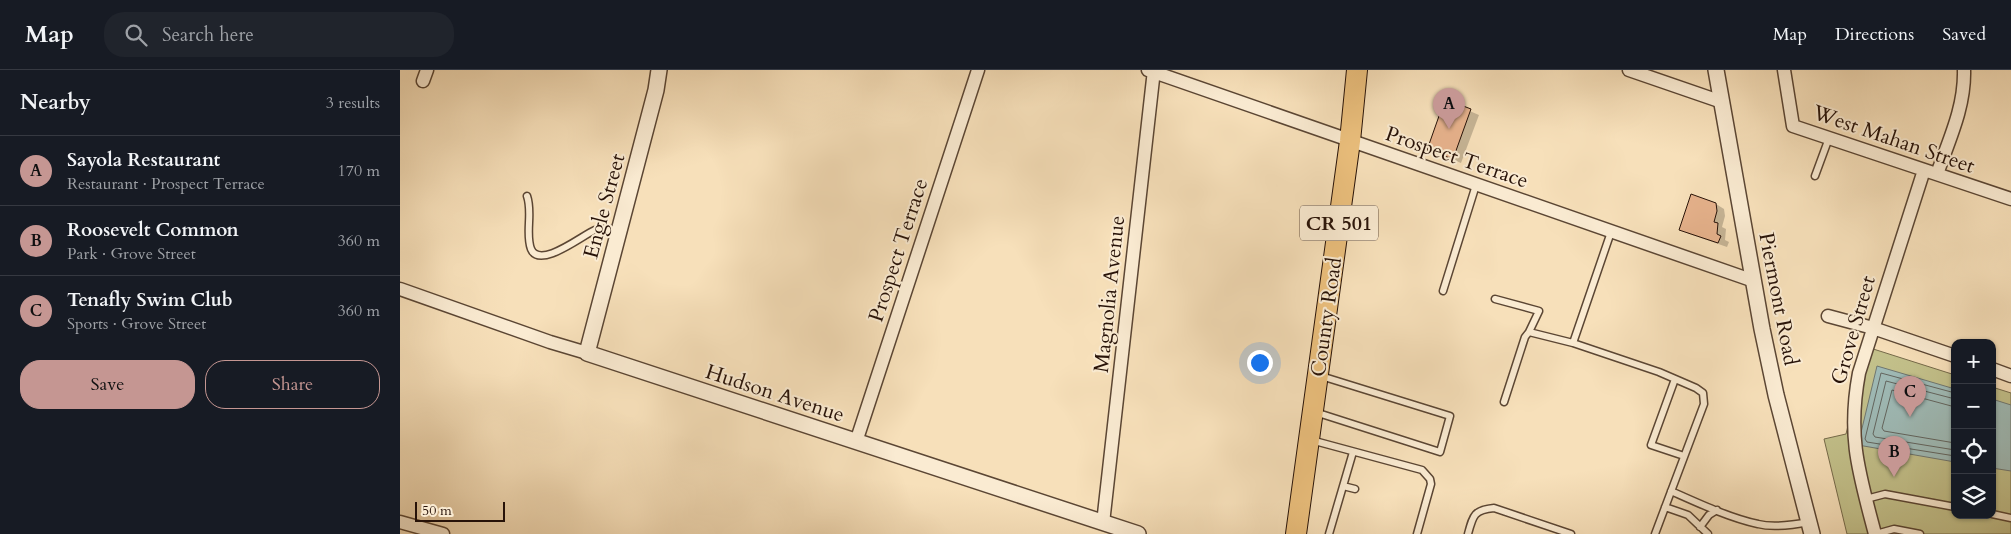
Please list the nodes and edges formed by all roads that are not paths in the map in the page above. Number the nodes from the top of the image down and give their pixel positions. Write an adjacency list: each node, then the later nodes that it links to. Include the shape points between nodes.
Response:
1 (660, 70): 18 (street, Engle Street)
2 (978, 70): 37 (street, Prospect Terrace)
3 (1357, 70): 11 (main road, County Road / CR 501)
4 (1628, 70): 9 (street)
5 (1716, 70): 9 (street, Piermont Road)
6 (1784, 70): 10 (street, West Mahan Street, via 1793,126)
7 (1964, 70): 13 (street, via 1962,104)
8 (1152, 71): 11 (street, Prospect Terrace); 50 (street, Magnolia Avenue)
9 (1722, 102): 20 (street, Piermont Road)
10 (1829, 138): 12 (street, West Mahan Street); 14 (lane)
11 (1350, 141): 15 (street, Prospect Terrace); 31 (main road, County Road / CR 501)
12 (1924, 170): 13 (street, West Mahan Street); 25 (street, Grove Street)
13 (1937, 174): 17 (street, West Mahan Street)
14 (1815, 176)
15 (1476, 186): 19 (street, Prospect Terrace); 22 (lane)
16 (527, 196): 18 (lane, via 530,240 535,255 550,254 596,230)
17 (2011, 199)
18 (620, 230): 28 (street, Engle Street)
19 (1611, 232): 20 (street, Prospect Terrace); 27 (lane)
20 (1754, 281): 52 (street, Piermont Road, via 1776,395)
21 (400, 289): 28 (street, Hudson Avenue)
22 (1443, 291)
23 (1495, 299): 26 (lane, via 1539,311)
24 (1828, 316): 25 (street)
25 (1873, 328): 29 (street); 43 (street, Grove Street, via 1854,398 1858,469)
26 (1529, 332): 27 (lane); 34 (lane)
27 (1572, 343): 33 (lane)
28 (587, 353): 37 (street, Hudson Avenue)
29 (1951, 355)
30 (1996, 370): 32 (street)
31 (1318, 375): 35 (main road, County Road / CR 501); 35 (lane, via 1450,416 1440,452)
32 (2011, 376)
33 (1675, 379): 39 (lane, via 1703,393 1704,404); 39 (lane, via 1651,445)
34 (1504, 402)
35 (1313, 412): 36 (main road, County Road / CR 501)
36 (1310, 440): 38 (lane); 55 (main road, County Road / CR 501)
37 (856, 442): 50 (street, Hudson Avenue)
38 (1353, 452): 40 (lane); 57 (lane, via 1415,468 1430,479 1430,490)
39 (1684, 456): 42 (lane)
40 (1343, 486): 41 (lane); 56 (lane)
41 (1356, 489)
42 (1671, 491): 45 (lane); 46 (lane)
43 (1866, 499): 44 (lane, via 1885,494); 62 (street, Grove Street)
44 (1951, 506)
45 (1665, 508): 51 (lane, via 1688,516); 60 (lane)
46 (1717, 510): 51 (lane); 52 (lane, via 1759,524)
47 (1996, 515): 48 (lane)
48 (2011, 518)
49 (400, 522): 53 (street)
50 (1103, 523): 54 (street, Hudson Avenue)
51 (1700, 527): 61 (lane)
52 (1810, 528)
53 (443, 534)
54 (1138, 534)
55 (1296, 534)
56 (1330, 534)
57 (1417, 534)
58 (1468, 534): 59 (lane, via 1476,512 1494,508)
59 (1571, 534)
60 (1655, 534)
61 (1708, 534)
62 (1876, 534): 63 (lane, via 1894,529)
63 (1920, 534)

